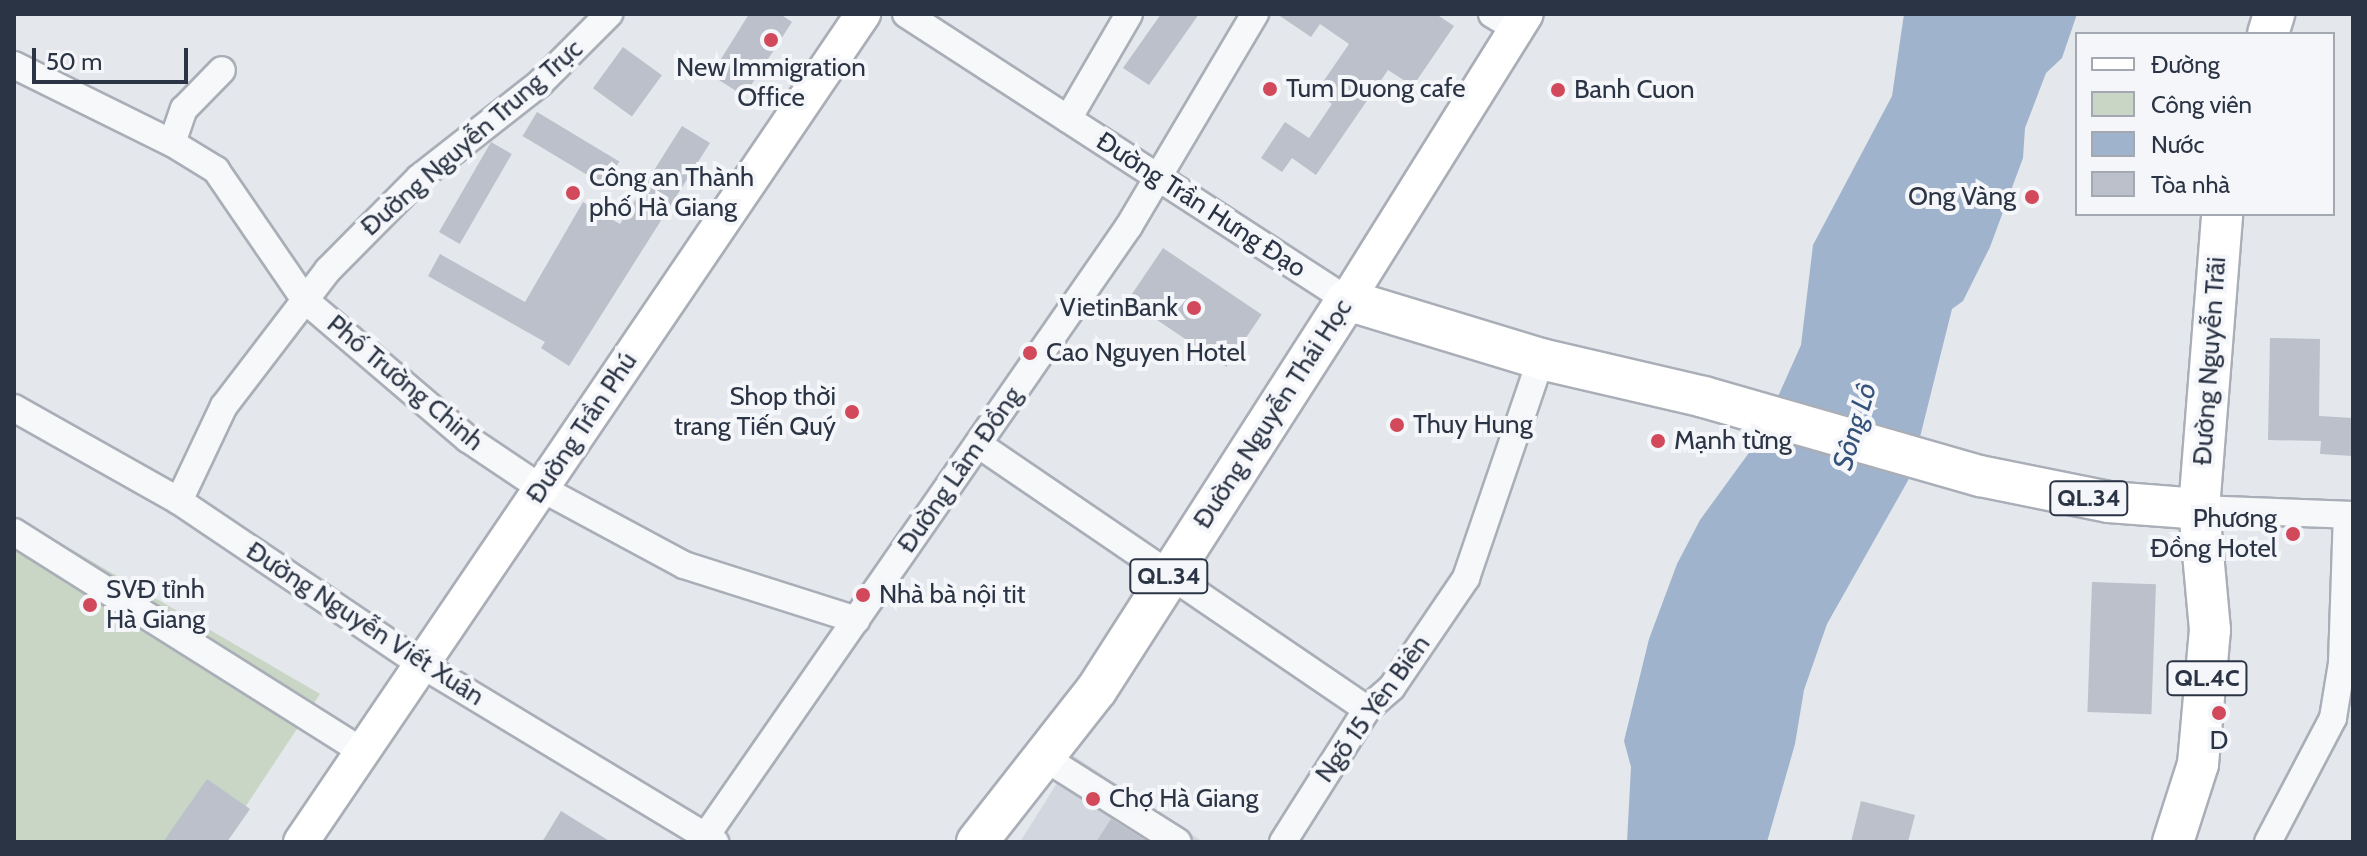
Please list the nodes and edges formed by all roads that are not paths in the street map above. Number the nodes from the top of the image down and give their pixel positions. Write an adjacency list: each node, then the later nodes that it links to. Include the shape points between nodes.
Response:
1 (609, 14): 13 (street, Đường Nguyễn Trung Trực, via 540,83 367,227)
2 (863, 14): 18 (main road, Đường Trần Phú)
3 (906, 14): 9 (street, Đường Trần Hưng Đạo)
4 (1129, 14): 9 (street)
5 (1255, 14): 11 (street, Đường Lâm Đồng)
6 (1511, 19): 14 (main road, Đường Nguyễn Thái Học)
7 (14, 65): 10 (street, Phố Trường Chinh)
8 (222, 70): 10 (street, via 184,109)
9 (1068, 119): 11 (street, Đường Trần Hưng Đạo)
10 (172, 143): 13 (street, Phố Trường Chinh, via 216,170)
11 (1159, 178): 14 (street, Đường Trần Hưng Đạo); 17 (street, Đường Lâm Đồng)
12 (2222, 216): 20 (highway, Đường Nguyễn Trãi / QL.4C)
13 (305, 300): 18 (street, Phố Trường Chinh, via 468,439); 19 (street, Đường Nguyễn Trung Trực, via 224,406)
14 (1347, 300): 15 (highway, Đường Trần Hưng Đạo / QL.34); 23 (highway, Đường Nguyễn Thái Học / QL.34)
15 (1541, 359): 20 (highway, Đường Trần Hưng Đạo / QL.34, via 1704,397 1980,476 2109,502); 26 (street, Ngõ 15 Yên Biên, via 1466,578 1392,687)
16 (19, 420): 19 (street, Đường Nguyễn Viết Xuân)
17 (978, 444): 23 (street); 24 (street, Đường Lâm Đồng)
18 (541, 488): 24 (street, Phố Trường Chinh, via 684,565); 25 (main road, Đường Trần Phú)
19 (179, 501): 25 (street, Đường Nguyễn Viết Xuân)
20 (2199, 509): 21 (street); 35 (highway, QL.4C, via 2210,630 2206,688 2198,764)
21 (2350, 515): 27 (street)
22 (14, 532): 28 (street)
23 (1168, 577): 26 (street); 29 (highway, Đường Nguyễn Thái Học / QL.34)
24 (856, 620): 30 (street, Đường Lâm Đồng)
25 (421, 664): 28 (main road, Đường Trần Phú); 30 (street, Đường Nguyễn Viết Xuân)
26 (1367, 709): 34 (street, Ngõ 15 Yên Biên)
27 (2343, 718): 36 (street)
28 (362, 751): 31 (main road, Đường Trần Phú)
29 (1045, 758): 32 (highway, Đường Nguyễn Thái Học / QL.34); 33 (street)
30 (710, 839)
31 (301, 842)
32 (977, 842)
33 (1178, 842)
34 (1283, 842)
35 (2173, 842)
36 (2268, 842)

